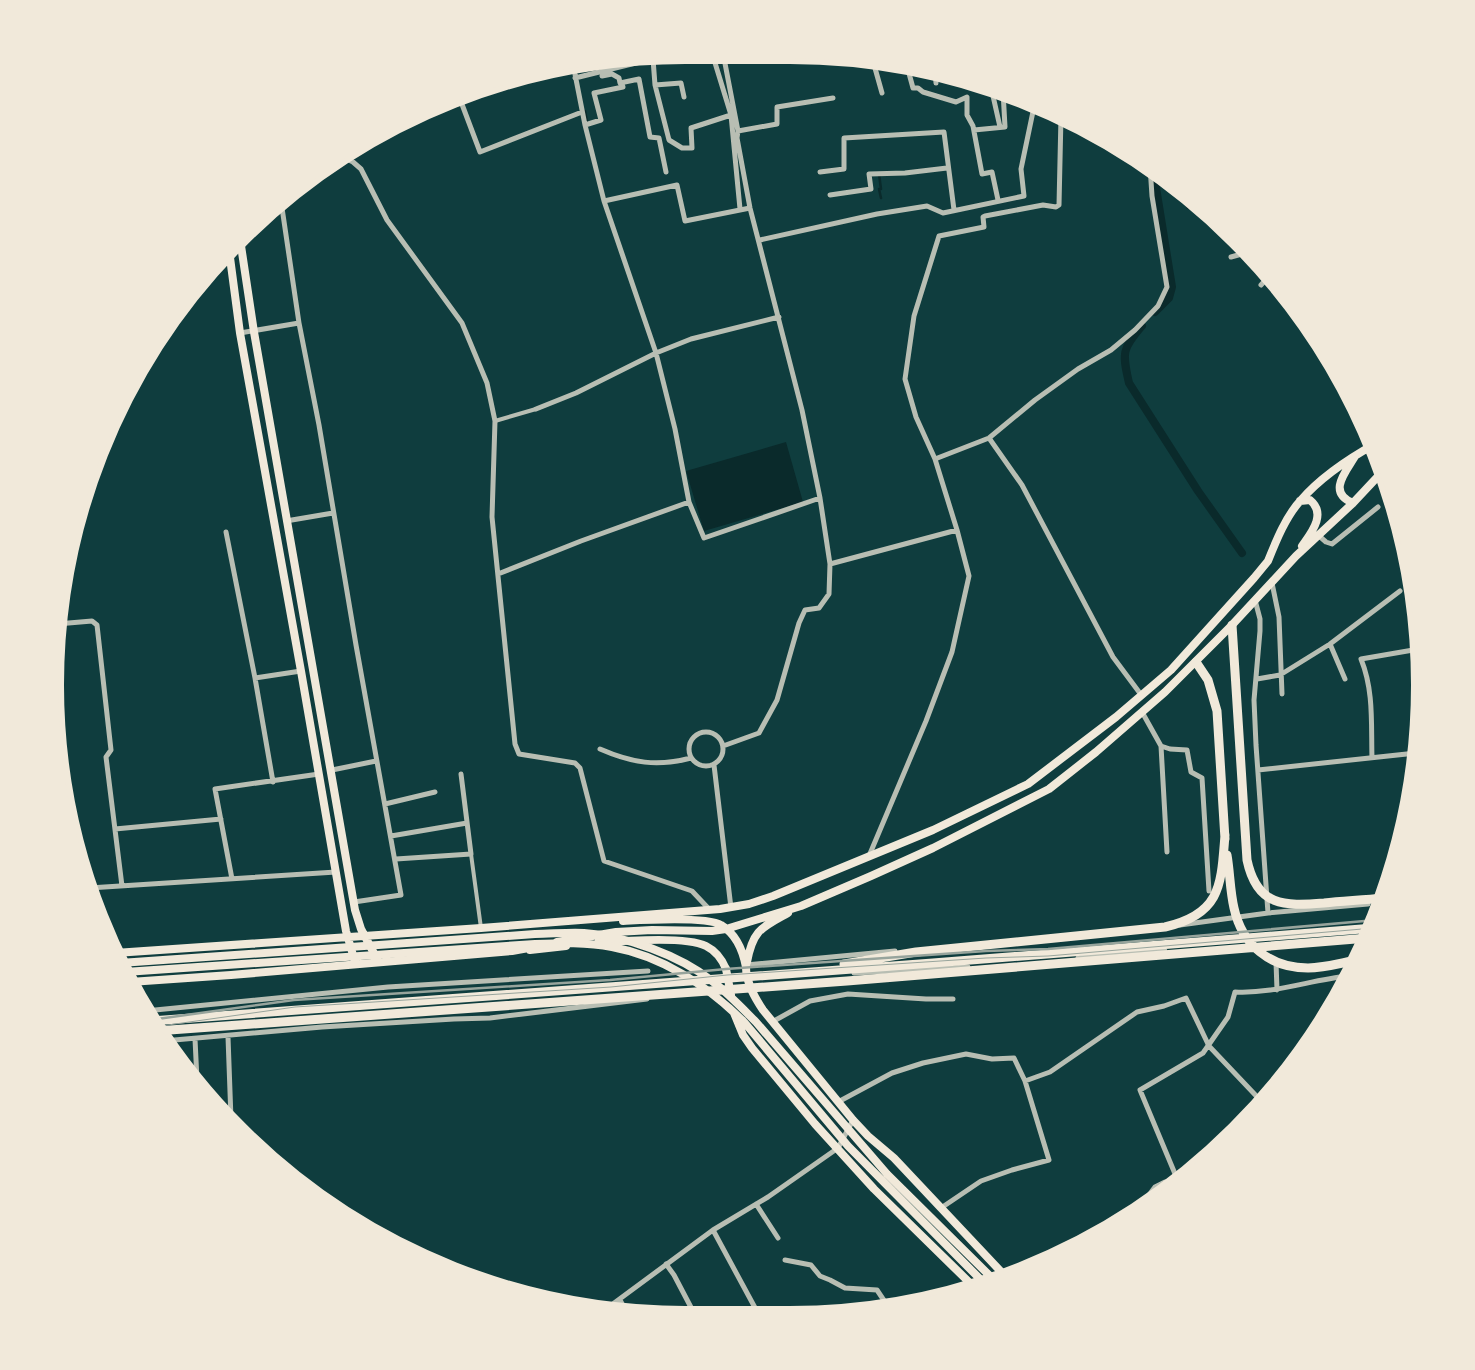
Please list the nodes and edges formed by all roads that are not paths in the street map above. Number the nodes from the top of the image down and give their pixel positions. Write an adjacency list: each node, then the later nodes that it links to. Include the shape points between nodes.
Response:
1 (714, 61): 22 (street)
2 (725, 61): 27 (street)
3 (653, 63): 13 (street)
4 (631, 64): 9 (street)
5 (875, 68): 14 (street)
6 (574, 71): 9 (street)
7 (909, 73): 26 (street, via 913,88 956,102 967,97 967,115)
8 (602, 76): 11 (street, via 612,74)
9 (575, 78): 21 (street)
10 (936, 79): 12 (street)
11 (622, 82): 24 (street, via 623,87 594,93 601,120); 30 (street, via 639,79 637,90 650,137 659,138)
12 (936, 83)
13 (655, 85): 16 (street, via 681,83); 22 (street, via 669,140 682,148 692,148 691,128)
14 (882, 93)
15 (993, 95): 25 (street)
16 (684, 97)
17 (833, 98): 27 (street, via 777,107 777,124)
18 (1003, 99): 25 (street, via 1005,126)
19 (462, 103): 21 (street, via 480,152)
20 (1033, 111): 34 (street, via 1021,169 1024,196)
21 (582, 112): 24 (street)
22 (731, 115): 38 (street)
23 (1061, 124): 57 (street, via 1058,206 1043,205 984,216 984,227 938,238 914,316 905,379 916,417)
24 (585, 125): 35 (street)
25 (1000, 127): 26 (street)
26 (974, 130): 34 (street, via 982,174 992,172)
27 (738, 131): 36 (street)
28 (348, 160): 53 (street, via 361,169 387,220 462,323 487,384)
29 (947, 168): 31 (street, via 944,132 844,138 844,169); 33 (street, via 905,174 869,174 871,189); 39 (street)
30 (666, 172)
31 (820, 172)
32 (1151, 176): 54 (street, via 1167,287 1158,306 1111,350 1035,400)
33 (830, 195)
34 (998, 200): 39 (street)
35 (604, 201): 38 (street, via 677,185 685,222); 51 (street)
36 (750, 208): 38 (street); 40 (street)
37 (282, 209): 48 (street)
38 (740, 209)
39 (954, 210): 40 (street, via 942,213 927,206)
40 (760, 240): 47 (street)
41 (241, 247): 49 (main road)
42 (1241, 254): 43 (street)
43 (1231, 257)
44 (230, 259): 50 (main road)
45 (1264, 281): 46 (street)
46 (1260, 285)
47 (779, 317): 51 (street, via 692,339); 59 (street)
48 (299, 323): 49 (street); 64 (street)
49 (253, 331): 50 (street); 65 (main road)
50 (240, 333): 80 (main road)
51 (656, 353): 52 (street); 61 (street)
52 (536, 410): 53 (street)
53 (495, 421): 71 (street, via 492,517)
54 (989, 438): 57 (street); 86 (street, via 1022,485 1113,657)
55 (1367, 449): 56 (main road)
56 (1357, 455): 60 (main road); 62 (main road, via 1340,484 1346,500)
57 (935, 459): 66 (street)
58 (1378, 477): 62 (main road)
59 (820, 498): 61 (street, via 704,538); 70 (street)
60 (1300, 500): 69 (main road, via 1310,500 1318,513 1317,522); 86 (main road, via 1268,561 1177,663)
61 (690, 502): 71 (street)
62 (1354, 503): 68 (main road)
63 (1378, 507): 68 (street, via 1332,544)
64 (333, 513): 65 (street); 94 (street)
65 (286, 521): 96 (main road)
66 (957, 530): 70 (street); 110 (street, via 969,576 952,652)
67 (226, 532): 82 (street)
68 (1318, 535): 69 (main road)
69 (1296, 556): 72 (main road)
70 (830, 564): 88 (street, via 829,594 820,608 805,610 777,700 759,733)
71 (498, 574): 122 (street, via 514,744 519,754 575,763 580,768 604,861 692,891)
72 (1272, 583): 74 (main road); 81 (street, via 1279,617)
73 (1400, 591): 77 (street)
74 (1255, 600): 76 (main road); 83 (street, via 1260,619)
75 (65, 623): 105 (street, via 92,621 97,624 111,750 106,757)
76 (1232, 625): 79 (main road); 117 (highway, via 1247,860 1254,882 1263,893 1279,902 1295,905)
77 (1330, 644): 81 (street); 84 (street)
78 (1412, 650): 93 (street, via 1361,659 1370,694)
79 (1196, 662): 87 (main road); 106 (highway, via 1208,680 1218,710)
80 (302, 671): 82 (street); 98 (main road)
81 (1280, 675): 83 (street); 85 (street)
82 (255, 678): 100 (street)
83 (1257, 679): 97 (street, via 1254,700)
84 (1346, 679)
85 (1282, 694)
86 (1142, 696): 110 (main road, via 1028,784)
87 (1142, 712): 89 (street); 120 (main road, via 1049,789 933,848)
88 (723, 746): 92 (street, via 716,734 704,732 694,736 688,747); 95 (street, via 722,757)
89 (1160, 746): 108 (street); 116 (street, via 1187,750 1192,772 1202,778)
90 (600, 749): 92 (street, via 627,760 668,763)
91 (1409, 754): 93 (street)
92 (691, 758): 95 (street, via 698,765)
93 (1372, 758): 97 (street)
94 (376, 761): 96 (street); 102 (street)
95 (714, 765): 121 (street)
96 (332, 770): 118 (main road)
97 (1258, 770): 123 (street)
98 (319, 774): 100 (street); 112 (main road)
99 (462, 774): 104 (street)
100 (273, 782): 103 (street, via 215,789)
101 (434, 792): 102 (street)
102 (385, 804): 107 (street)
103 (221, 819): 105 (street); 113 (street)
104 (466, 823): 107 (street); 109 (street)
105 (115, 829): 114 (street)
106 (1225, 835): 136 (highway, via 1234,909 1246,939 1279,963 1297,967 1322,967); 140 (highway, via 1223,869 1216,894 1200,913 1181,923 892,955 841,964)
107 (391, 836): 111 (street)
108 (1167, 852)
109 (471, 854): 111 (street); 125 (street)
110 (868, 857): 121 (main road, via 760,900)
111 (396, 859): 118 (street, via 402,895)
112 (336, 872): 113 (street); 129 (main road)
113 (232, 879): 114 (street)
114 (122, 886): 115 (street)
115 (95, 888)
116 (1209, 891)
117 (1376, 899)
118 (354, 902): 128 (main road)
119 (1374, 903): 123 (street)
120 (801, 906): 126 (main road); 139 (main road, via 758,932 752,939)
121 (731, 908): 122 (main road)
122 (709, 909): 124 (main road)
123 (1268, 913): 139 (street, via 1200,924)
124 (574, 920): 125 (main road); 126 (main road, via 597,923 702,920)
125 (481, 928): 128 (main road)
126 (726, 929): 132 (main road, via 616,932); 139 (main road, via 739,946)
127 (1364, 929): 140 (highway)
128 (364, 935): 129 (main road); 134 (main road)
129 (347, 936): 133 (main road); 138 (main road)
130 (1359, 940): 143 (street, via 1294,947 1122,953 1032,963)
131 (1359, 940): 152 (highway)
132 (512, 951): 134 (main road); 146 (main road, via 618,941 693,942 716,953 726,969)
133 (122, 952)
134 (379, 962): 138 (main road)
135 (1276, 962): 147 (street)
136 (1349, 962)
137 (127, 963): 174 (main road, via 535,934 584,933 634,942 694,969 738,1004 887,1174)
138 (356, 964): 145 (main road)
139 (746, 966): 143 (main road)
140 (826, 970): 150 (highway)
141 (648, 971): 149 (street, via 388,987)
142 (132, 972): 175 (main road, via 535,944 610,946 639,954 678,972 727,1005 848,1146)
143 (748, 978): 151 (main road, via 755,997)
144 (1340, 978): 147 (street)
145 (137, 982)
146 (729, 984): 153 (street, via 631,1002 490,1018 322,1027); 163 (main road, via 736,1020 743,1035)
147 (1277, 990): 156 (street, via 1235,992 1228,1017)
148 (954, 999): 151 (street, via 848,994 810,1001)
149 (153, 1010)
150 (159, 1020)
151 (772, 1022): 160 (main road)
152 (165, 1030)
153 (228, 1037): 154 (street); 161 (street)
154 (195, 1039): 155 (street); 157 (street)
155 (172, 1040)
156 (1208, 1044): 158 (street, via 1186,998 1137,1012 1050,1072); 159 (street); 164 (street, via 1203,1053 1140,1090)
157 (197, 1073)
158 (1025, 1081): 160 (street, via 1014,1058 966,1054 892,1073); 168 (street, via 1049,1160 981,1181)
159 (1258, 1097)
160 (838, 1102): 162 (main road)
161 (231, 1112)
162 (853, 1120): 163 (street); 168 (main road)
163 (838, 1148): 167 (street); 176 (main road, via 874,1189)
164 (1176, 1175)
165 (1168, 1182): 166 (street, via 1155,1187)
166 (1149, 1196)
167 (756, 1204): 169 (street); 170 (street)
168 (941, 1208): 173 (main road)
169 (714, 1230): 172 (street); 182 (street)
170 (778, 1238)
171 (785, 1260): 178 (street, via 811,1265 820,1276 846,1288 877,1290)
172 (666, 1264): 177 (street); 181 (street)
173 (1001, 1272)
174 (990, 1276)
175 (980, 1279)
176 (969, 1282)
177 (620, 1300): 179 (street); 180 (street)
178 (884, 1301)
179 (614, 1304)
180 (623, 1305)
181 (692, 1309)
182 (756, 1309)

